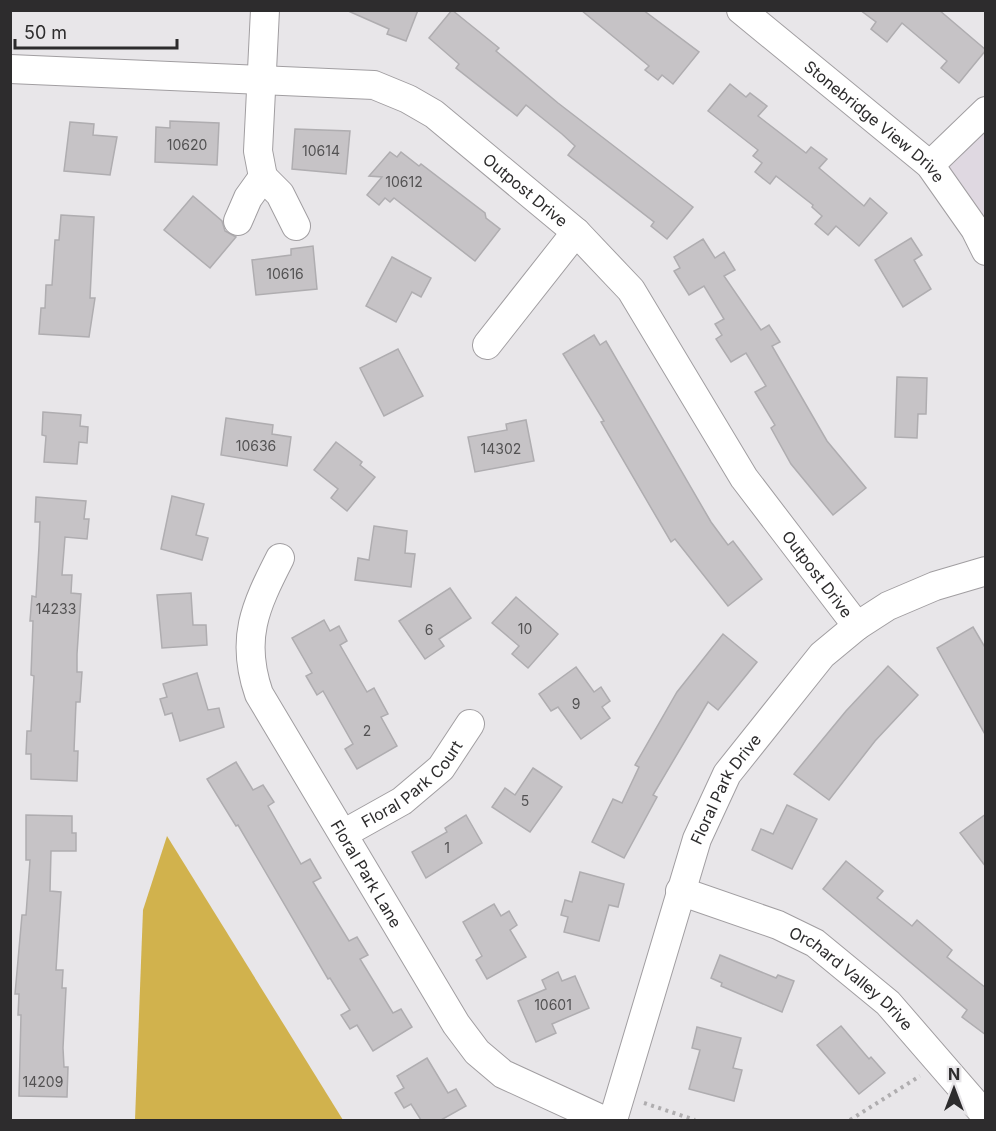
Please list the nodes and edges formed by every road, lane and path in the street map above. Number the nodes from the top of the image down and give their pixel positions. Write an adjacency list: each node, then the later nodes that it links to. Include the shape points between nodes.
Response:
1 (266, 10): 4 (street)
2 (741, 10): 6 (street, Stonebridge View Drive)
3 (10, 69): 4 (street, Outpost Drive)
4 (260, 79): 7 (street, via 258,151); 10 (street, Outpost Drive, via 374,85 408,99 435,114)
5 (986, 111): 6 (street)
6 (930, 165): 11 (street, Stonebridge View Drive)
7 (263, 177): 8 (street); 9 (street, via 280,194)
8 (238, 221)
9 (296, 226)
10 (576, 232): 12 (street); 15 (street, Outpost Drive, via 631,290 744,478)
11 (986, 250)
12 (487, 345)
13 (280, 558): 17 (street, Floral Park Lane, via 260,596 249,643 250,669 259,694)
14 (986, 571): 15 (street, Floral Park Drive, via 935,586 888,606)
15 (856, 626): 18 (street, Floral Park Drive, via 822,655 727,774 697,839)
16 (470, 724): 17 (street, Floral Park Court, via 441,768 402,801)
17 (343, 834): 22 (street, Floral Park Lane, via 456,1024 477,1052 502,1074)
18 (680, 891): 19 (street, Orchard Valley Drive, via 778,925 814,943 888,1003); 20 (street, Floral Park Drive)
19 (941, 1063): 21 (street, Orchard Valley Drive); 24 (path)
20 (617, 1107): 23 (path)
21 (986, 1116)
22 (603, 1120)
23 (695, 1120)
24 (850, 1120)

